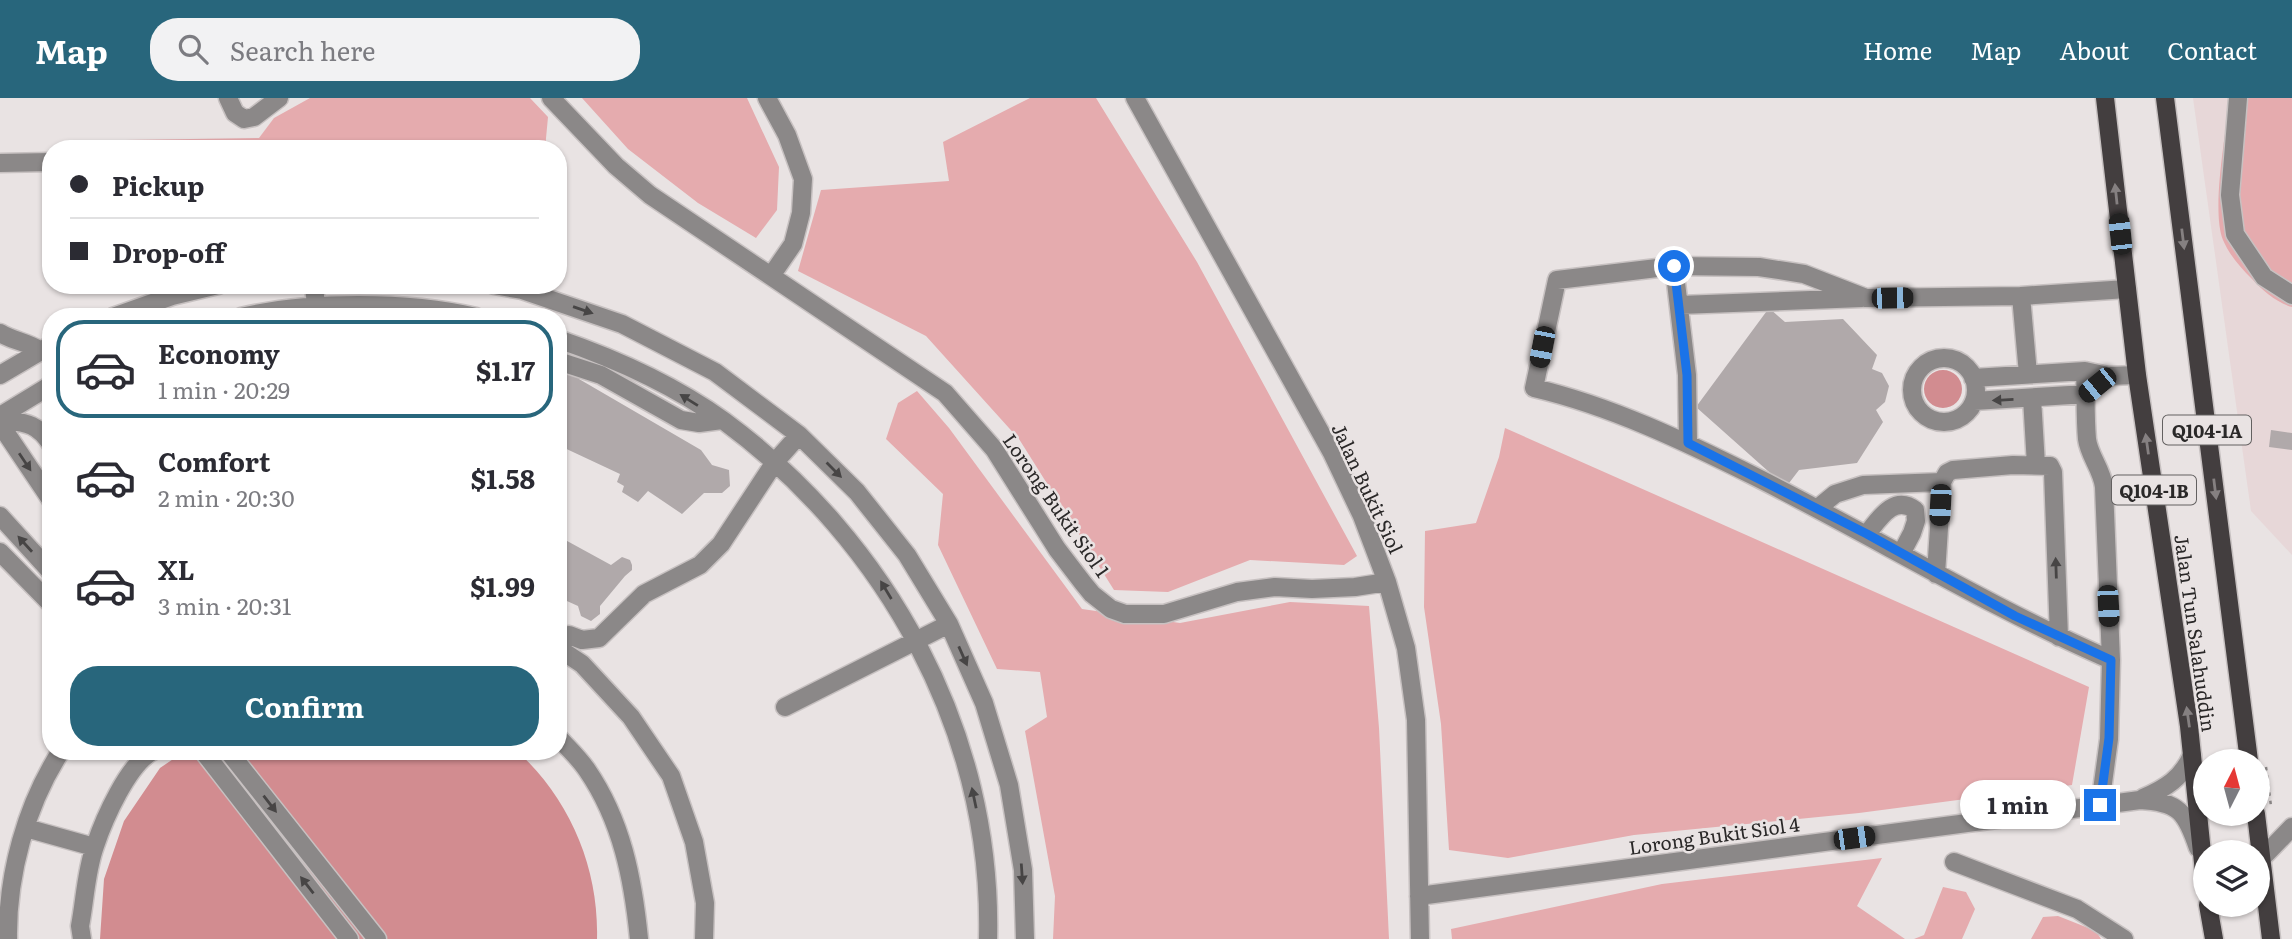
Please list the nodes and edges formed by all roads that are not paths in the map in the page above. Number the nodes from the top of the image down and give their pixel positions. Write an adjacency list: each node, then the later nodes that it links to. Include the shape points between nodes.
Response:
1 (228, 98): 2 (street, via 234,113 244,119)
2 (279, 98)
3 (551, 98): 12 (street, Lorong Bukit Siol 1, via 650,195)
4 (767, 98): 12 (street, via 803,180 793,244)
5 (1135, 98): 52 (street, Jalan Bukit Siol, via 1332,453)
6 (2105, 98): 13 (main road, Jalan Tun Salahuddin / Q104-1B, one-way to 6)
7 (2165, 98): 62 (main road, Jalan Tun Salahuddin / Q104-1A, one-way to 62)
8 (2238, 98): 16 (street, via 2230,195 2235,234 2263,277)
9 (42, 162): 10 (street)
10 (0, 163)
11 (1674, 266): 18 (street, via 1759,267 1804,274); 19 (street); 40 (street, via 1557,280 1534,388)
12 (771, 276): 52 (street, Lorong Bukit Siol 1, via 945,393 994,449 1083,583 1111,609 1125,614 1164,614 1237,592)
13 (2127, 289): 17 (street); 29 (main road, Jalan Tun Salahuddin / Q104-1B)
14 (180, 294): 20 (street)
15 (534, 294): 39 (street, one-way to 39, via 622,324 715,372)
16 (2292, 295)
17 (2021, 296): 18 (street); 27 (street)
18 (1866, 298): 19 (street)
19 (1680, 305): 40 (street)
20 (138, 308)
21 (0, 333): 23 (street)
22 (567, 342): 37 (street, one-way to 22, via 663,383)
23 (42, 347)
24 (42, 350): 28 (street)
25 (567, 364): 37 (street, via 601,374 681,420)
26 (2085, 371): 27 (street); 30 (street); 33 (street)
27 (2028, 374): 31 (street)
28 (0, 375)
29 (2137, 375): 30 (street); 63 (main road, Jalan Tun Salahuddin / Q104-1B, one-way to 29)
30 (2108, 376): 33 (street)
31 (1973, 378): 35 (street); 35 (street, via 1959,363 1940,359 1921,368 1912,386 1922,414 1941,422 1961,417)
32 (42, 391): 36 (street)
33 (2087, 394): 34 (street); 59 (street, via 2087,439 2104,486)
34 (2032, 398): 35 (street, one-way to 35); 42 (street)
35 (1974, 401)
36 (0, 420): 38 (street, via 30,423); 44 (street, one-way to 44)
37 (722, 420): 41 (street)
38 (42, 431)
39 (799, 435): 41 (street); 54 (street, one-way to 54, via 857,492 907,555)
40 (1688, 443): 45 (street)
41 (775, 462): 56 (street, via 721,544 700,565 644,594 598,638); 57 (street, one-way to 41, via 877,576 830,516)
42 (2036, 465): 43 (street, via 1953,470); 55 (street, one-way to 42, via 2053,471 2048,465)
43 (1942, 482): 45 (street, via 1863,485 1835,494); 51 (street)
44 (42, 486)
45 (1818, 508): 47 (street)
46 (0, 516): 50 (street, one-way to 46)
47 (1867, 534): 49 (street); 49 (street, via 1888,509 1904,504 1911,507 1916,521)
48 (0, 552): 53 (street)
49 (1901, 554): 51 (street)
50 (42, 562)
51 (1936, 574): 55 (street)
52 (1387, 582): 77 (street, Jalan Bukit Siol, via 1406,648 1416,720)
53 (42, 595)
54 (949, 624): 57 (street); 87 (street, one-way to 87, via 984,703 1009,785 1023,870)
55 (2059, 637): 59 (street)
56 (567, 641)
57 (917, 641): 60 (street); 86 (street, one-way to 57, via 983,841 968,772 946,705)
58 (567, 645): 85 (street, via 631,717 671,776 694,842 705,903)
59 (2111, 660): 69 (street, via 2109,738)
60 (785, 707)
61 (567, 747): 84 (street, via 587,769 619,829 634,887)
62 (2247, 749)
63 (2192, 755): 68 (street, via 2171,784); 73 (main road, Jalan Tun Salahuddin / Q104-1B)
64 (56, 760): 71 (street)
65 (140, 760): 74 (street, via 127,776)
66 (210, 760): 82 (street, one-way to 66)
67 (235, 760): 83 (street, one-way to 83)
68 (2140, 800): 69 (street, Lorong Bukit Siol 4); 72 (street, via 2159,801 2182,812)
69 (2100, 805): 77 (street, Lorong Bukit Siol 4)
70 (2292, 827): 75 (street)
71 (26, 828): 74 (street); 80 (street, via 11,878)
72 (2195, 840)
73 (2200, 840)
74 (94, 847): 81 (street, via 80,926)
75 (2270, 850)
76 (1954, 862): 89 (street, via 2077,909)
77 (1419, 896): 88 (street, Jalan Bukit Siol)
78 (2210, 917): 90 (main road)
79 (2269, 917): 91 (main road)
80 (8, 939)
81 (82, 939)
82 (349, 939)
83 (377, 939)
84 (639, 939)
85 (704, 939)
86 (988, 939)
87 (1025, 939)
88 (1420, 939)
89 (2124, 939)
90 (2214, 939)
91 (2271, 939)

